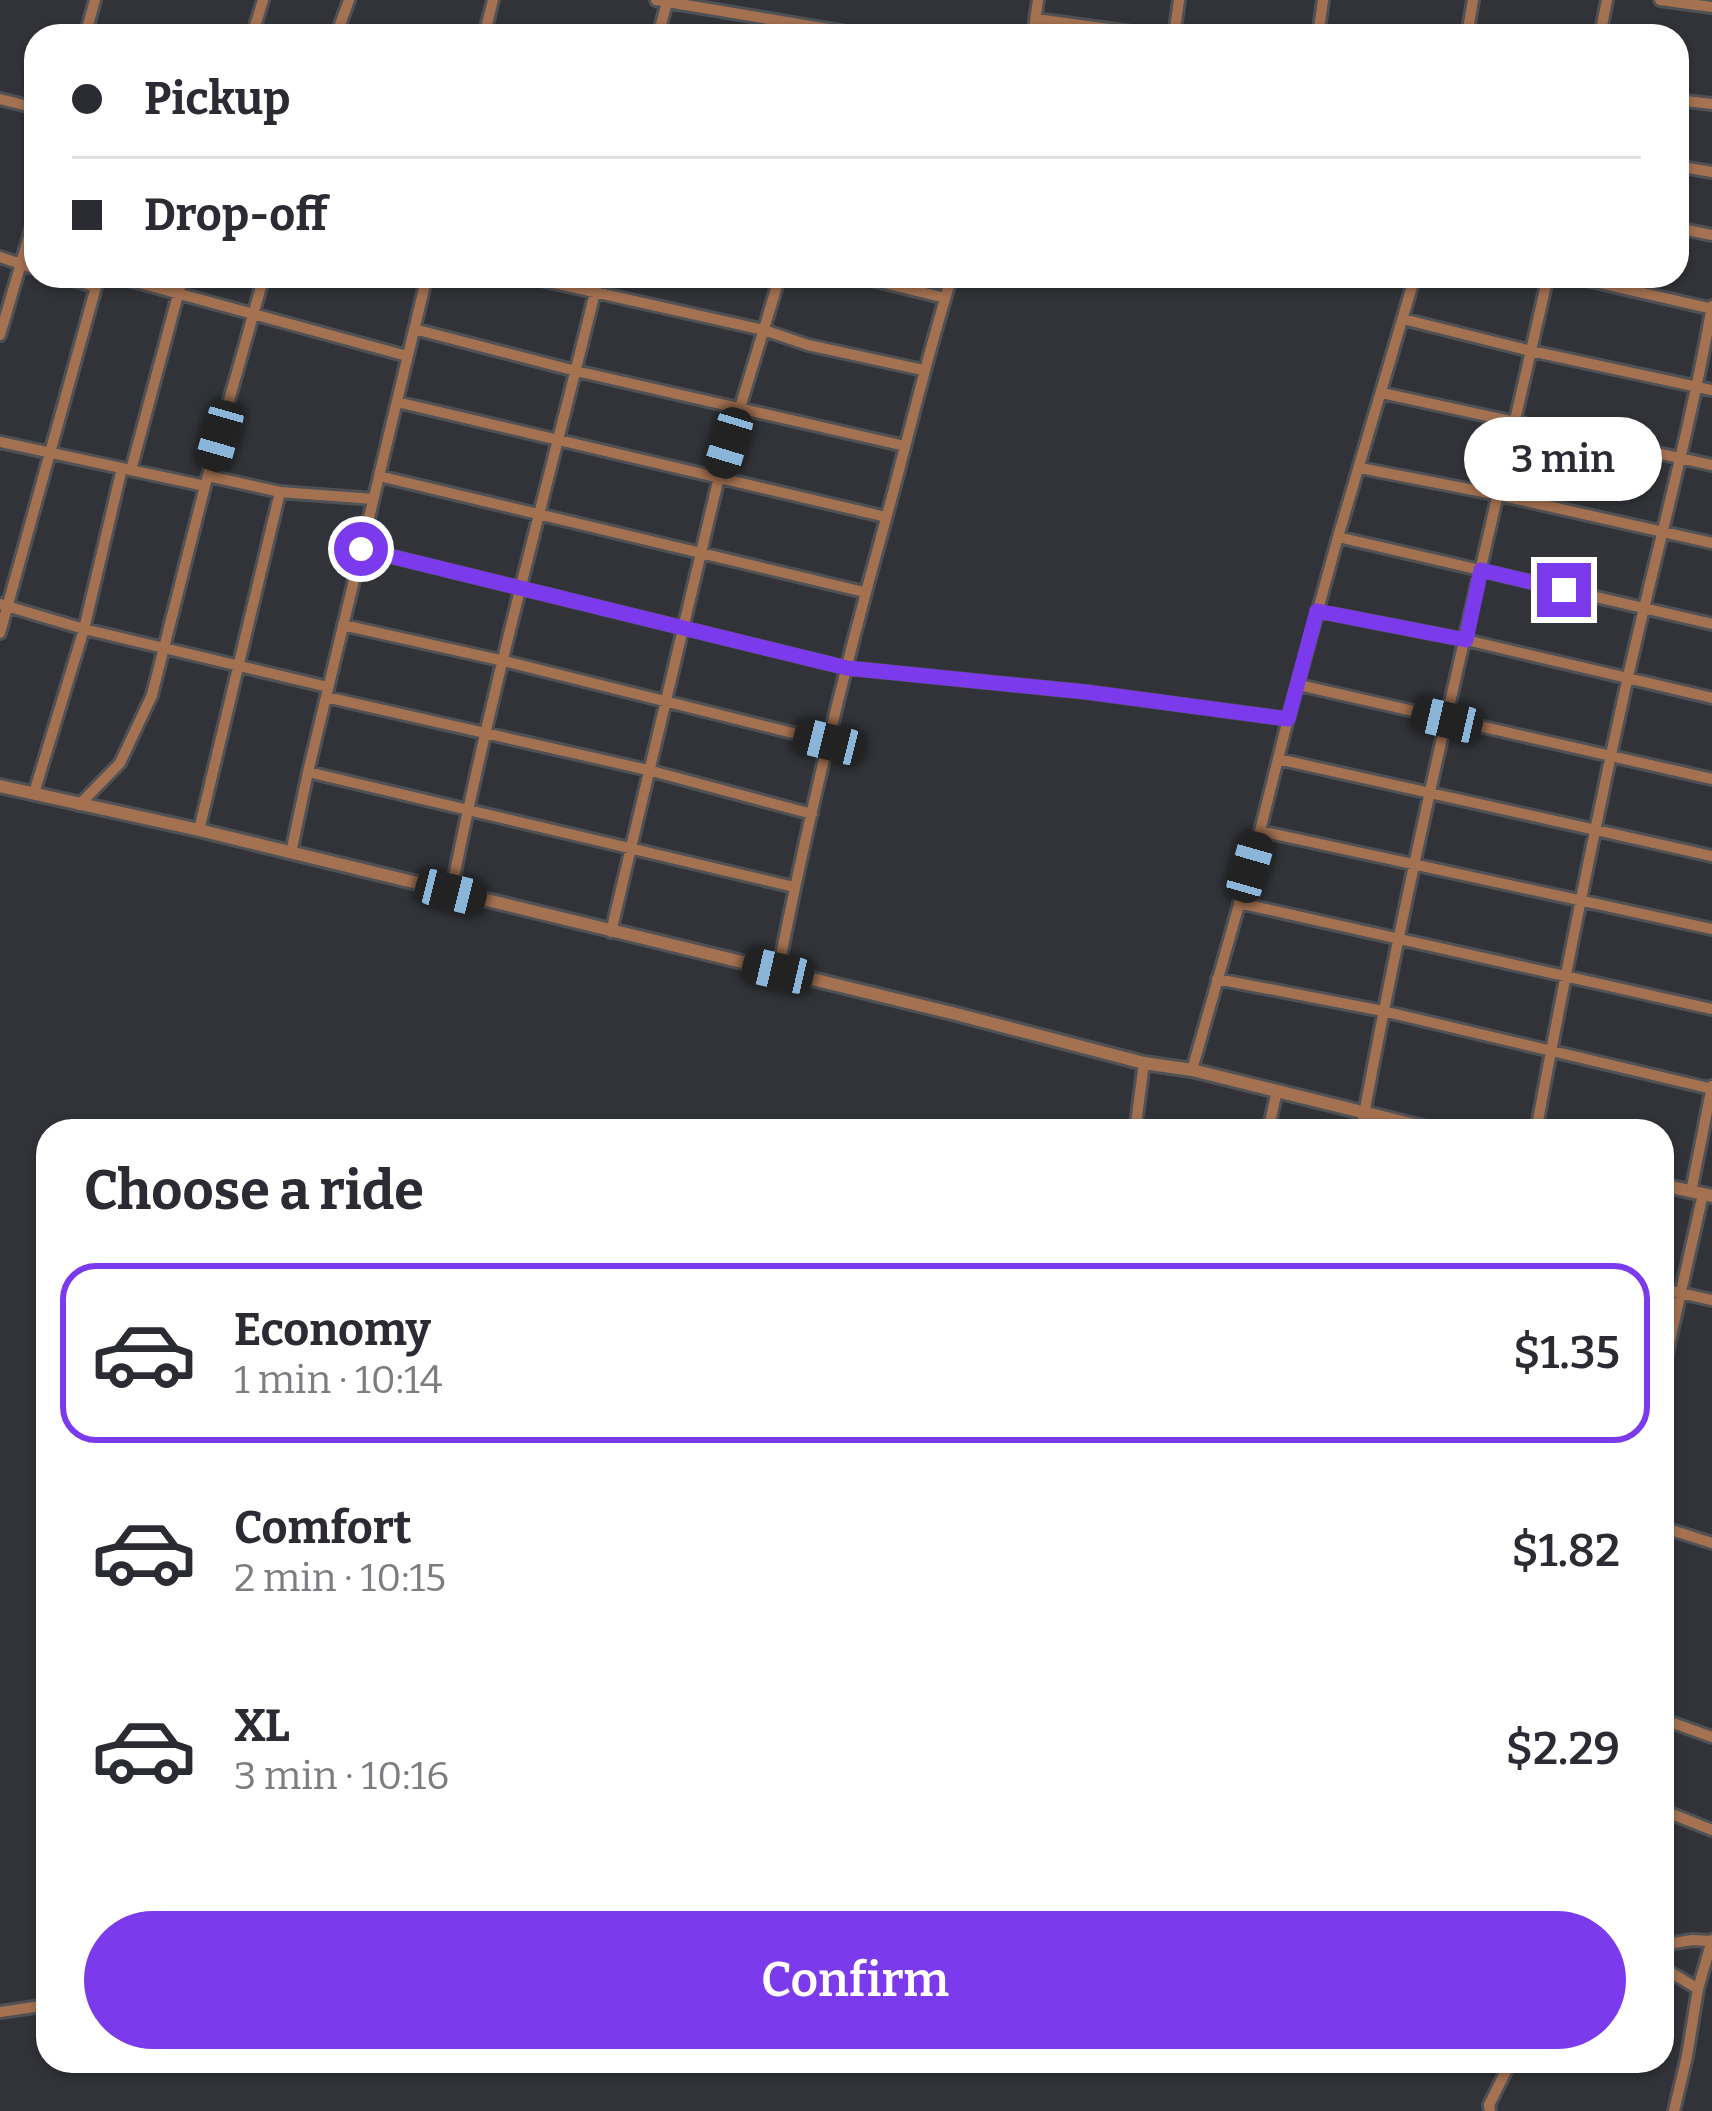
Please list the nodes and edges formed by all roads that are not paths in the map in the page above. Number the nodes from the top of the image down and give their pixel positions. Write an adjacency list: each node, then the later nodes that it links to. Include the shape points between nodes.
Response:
1 (1038, 0): 5 (street)
2 (1660, 0): 4 (street)
3 (668, 1): 6 (street)
4 (1712, 7)
5 (1036, 19): 7 (street); 8 (street)
6 (799, 24)
7 (1035, 24)
8 (1072, 24)
9 (24, 254): 11 (street)
10 (0, 257): 11 (street)
11 (21, 264): 12 (street); 34 (street)
12 (24, 265)
13 (96, 288): 48 (street)
14 (163, 288): 26 (street)
15 (180, 288): 26 (street)
16 (261, 288): 30 (street)
17 (424, 288): 32 (street)
18 (577, 288): 27 (street)
19 (596, 288): 27 (street)
20 (776, 288): 33 (street)
21 (905, 288): 28 (street)
22 (948, 288): 28 (street)
23 (1412, 288): 31 (street)
24 (1546, 288): 35 (street)
25 (1623, 288): 29 (street)
26 (179, 292): 30 (street); 52 (street)
27 (595, 292): 33 (street); 38 (street)
28 (945, 298): 37 (street)
29 (1712, 308): 39 (street)
30 (254, 315): 36 (street); 55 (street)
31 (1403, 319): 35 (street); 41 (street)
32 (414, 329): 36 (street); 38 (street)
33 (764, 330): 37 (street); 43 (street)
34 (0, 335)
35 (1532, 351): 39 (street); 44 (street)
36 (407, 356): 42 (street)
37 (923, 370): 47 (street)
38 (576, 371): 43 (street); 45 (street)
39 (1698, 387): 40 (street); 49 (street)
40 (1712, 390)
41 (1382, 393): 44 (street); 51 (street)
42 (397, 402): 45 (street); 53 (street)
43 (740, 408): 47 (street); 54 (street)
44 (1515, 423): 49 (street); 57 (street)
45 (559, 440): 54 (street); 59 (street)
46 (0, 442): 48 (street)
47 (905, 446): 60 (street)
48 (52, 453): 52 (street); 69 (street)
49 (1681, 457): 50 (street); 61 (street)
50 (1712, 464)
51 (1360, 468): 57 (street); 62 (street)
52 (126, 469): 55 (street); 75 (street)
53 (379, 476): 58 (street); 59 (street)
54 (719, 477): 60 (street); 65 (street)
55 (207, 481): 56 (street); 78 (street)
56 (280, 492): 58 (street); 80 (street)
57 (1499, 495): 61 (street); 66 (street)
58 (374, 499): 64 (street)
59 (538, 513): 65 (street); 67 (street)
60 (886, 517): 68 (street)
61 (1663, 532): 63 (street); 70 (street)
62 (1338, 537): 66 (street); 71 (street)
63 (1712, 543)
64 (361, 549): 67 (street); 73 (street)
65 (700, 554): 68 (street); 74 (street)
66 (1481, 570): 70 (street); 77 (street)
67 (520, 590): 74 (street); 79 (street)
68 (864, 592): 81 (street)
69 (4, 605): 75 (street); 76 (street)
70 (1646, 609): 72 (street); 82 (street)
71 (1317, 611): 77 (street); 83 (street)
72 (1712, 624)
73 (344, 625): 79 (street); 84 (street)
74 (682, 628): 81 (street); 86 (street)
75 (84, 629): 78 (street); 97 (street)
76 (0, 633)
77 (1466, 640): 82 (street); 88 (street)
78 (163, 647): 80 (street); 99 (street, via 152,695 120,763)
79 (504, 661): 86 (street); 89 (street)
80 (238, 665): 84 (street); 102 (street)
81 (847, 668): 87 (street); 90 (street)
82 (1628, 677): 85 (street); 91 (street)
83 (1299, 685): 87 (street); 88 (street)
84 (327, 692): 89 (street); 94 (street)
85 (1712, 698)
86 (665, 701): 90 (street); 93 (street)
87 (1288, 719): 92 (street)
88 (1447, 720): 91 (street); 98 (street)
89 (487, 734): 93 (street); 100 (street)
90 (829, 742): 101 (street)
91 (1612, 756): 95 (street); 104 (street)
92 (1278, 759): 98 (street); 103 (street)
93 (648, 770): 101 (street); 105 (street)
94 (308, 772): 100 (street); 106 (street)
95 (1712, 779)
96 (0, 786): 97 (street)
97 (34, 793): 99 (street)
98 (1431, 793): 104 (street); 108 (street)
99 (79, 805): 102 (street)
100 (467, 809): 105 (street); 110 (street)
101 (812, 814): 109 (street)
102 (199, 830): 106 (street)
103 (1260, 831): 108 (street); 112 (street)
104 (1596, 832): 107 (street); 111 (street)
105 (629, 849): 109 (street); 114 (street)
106 (291, 853): 110 (street)
107 (1712, 856)
108 (1416, 865): 111 (street); 115 (street)
109 (794, 887): 116 (street)
110 (451, 892): 114 (street)
111 (1580, 902): 113 (street); 117 (street)
112 (1239, 903): 115 (street); 118 (street)
113 (1712, 929)
114 (611, 932): 116 (street)
115 (1400, 937): 117 (street); 120 (street)
116 (778, 971): 122 (street)
117 (1567, 976): 119 (street); 121 (street)
118 (1217, 979): 120 (street); 123 (street)
119 (1712, 1009)
120 (1383, 1011): 121 (street); 126 (street)
121 (1551, 1050): 124 (street); 131 (street)
122 (1144, 1063): 123 (street); 127 (street)
123 (1192, 1070): 125 (street)
124 (1712, 1088): 132 (street)
125 (1277, 1090): 126 (street); 128 (street)
126 (1364, 1112): 129 (street); 130 (street)
127 (1137, 1119)
128 (1271, 1119)
129 (1363, 1119)
130 (1391, 1119)
131 (1538, 1119)
132 (1702, 1194): 134 (street)
133 (1674, 1292): 134 (street)
134 (1681, 1294): 135 (street); 136 (street)
135 (1712, 1300)
136 (1674, 1322)
137 (1674, 1531): 138 (street)
138 (1712, 1543)
139 (1674, 1723): 140 (street)
140 (1712, 1737)
141 (1674, 1815): 142 (street)
142 (1712, 1830)
143 (1712, 1940): 144 (street); 146 (street)
144 (1674, 1943)
145 (1674, 1974): 146 (street)
146 (1698, 1989): 151 (street)
147 (36, 2007): 148 (street)
148 (0, 2012)
149 (1505, 2073): 150 (street)
150 (1490, 2111)
151 (1674, 2111)

